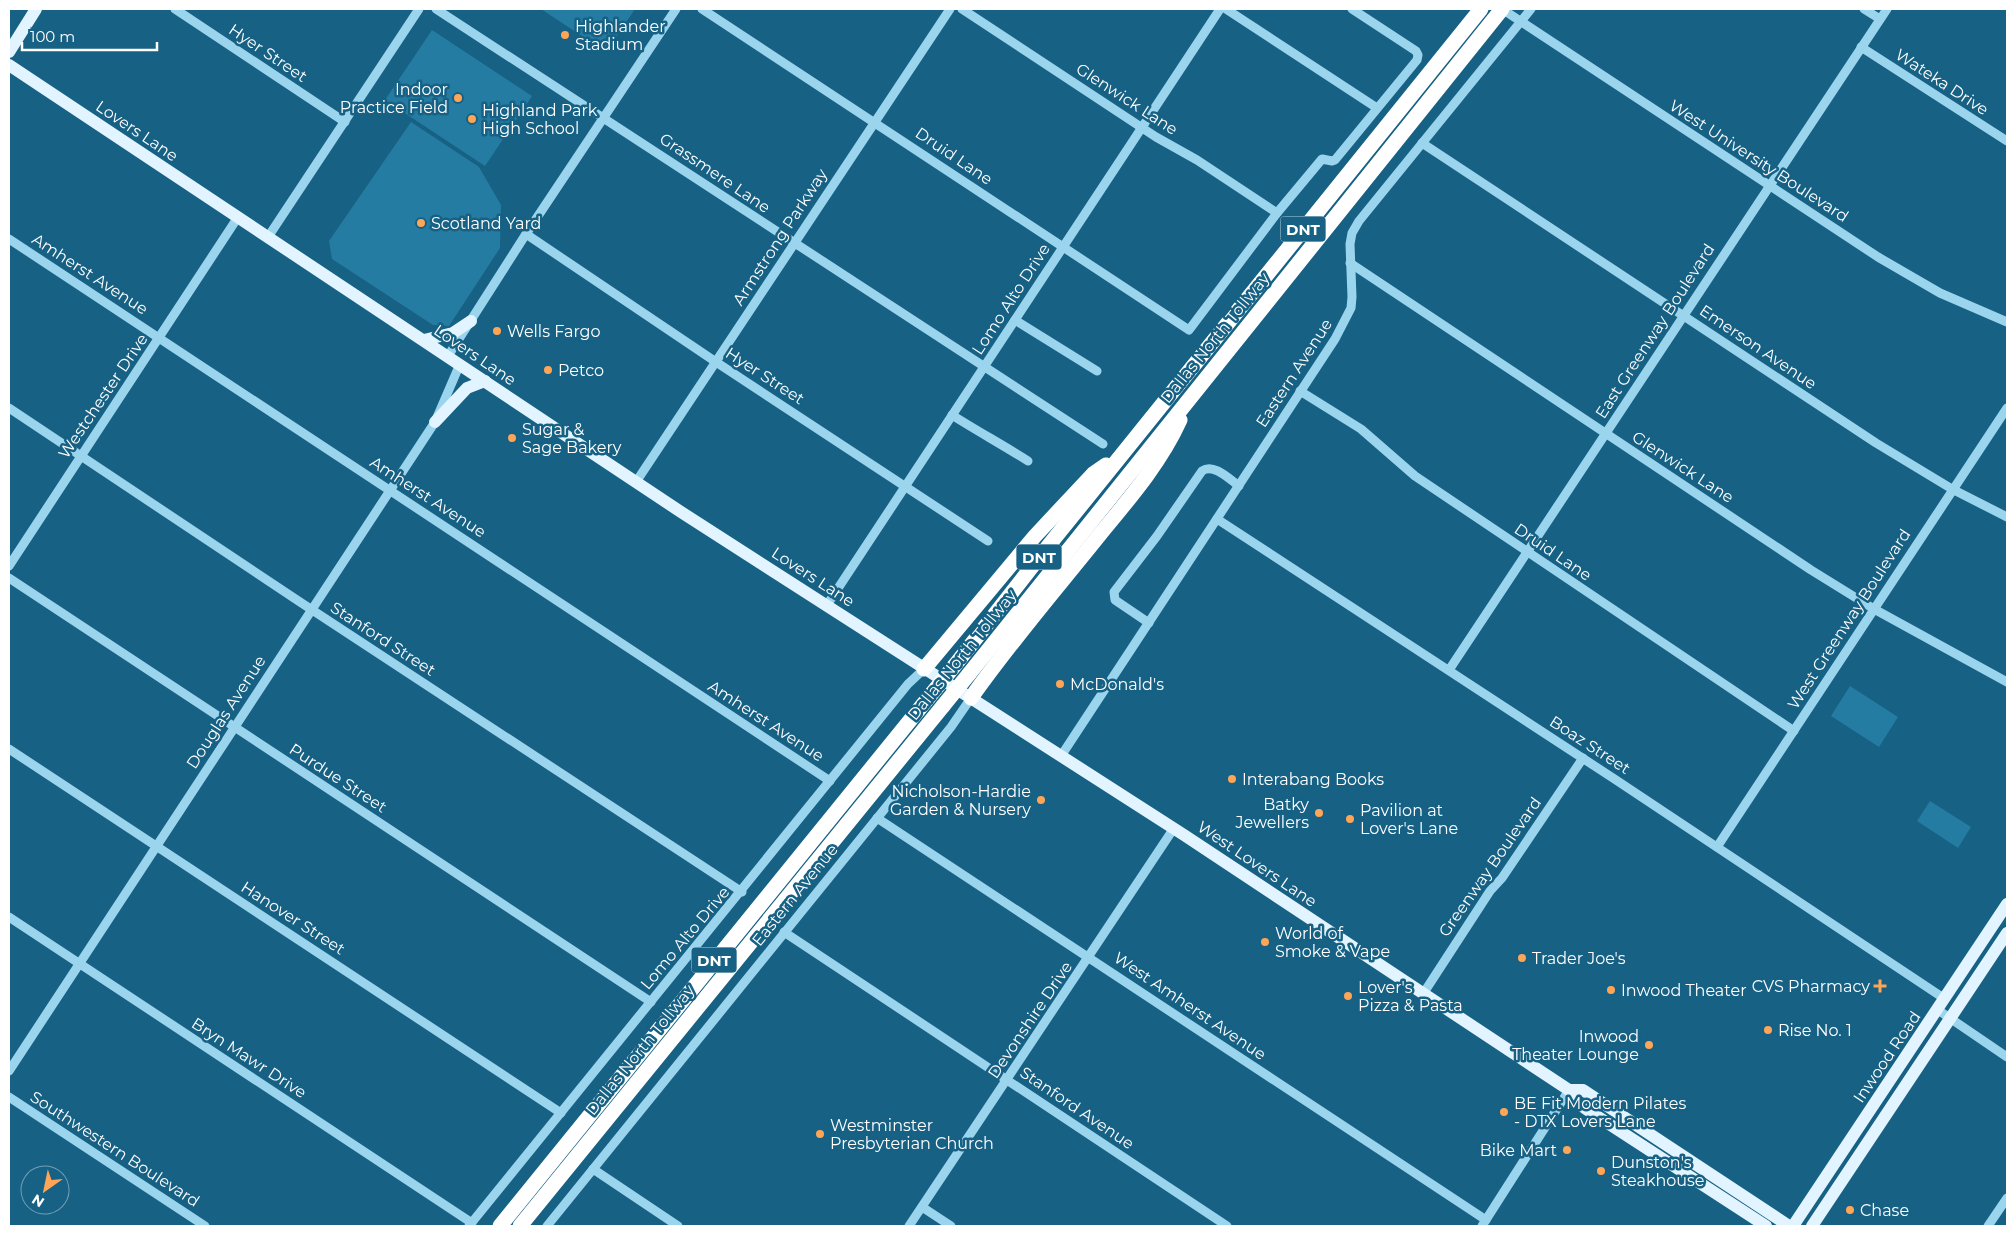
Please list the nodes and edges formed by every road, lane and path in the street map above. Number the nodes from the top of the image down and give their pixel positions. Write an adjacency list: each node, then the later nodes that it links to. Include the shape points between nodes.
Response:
1 (36, 9): 19 (main road)
2 (175, 9): 24 (street, Hyer Street)
3 (419, 9): 24 (street)
4 (436, 9): 22 (street, Grassmere Lane)
5 (676, 9): 22 (street)
6 (702, 9): 23 (street, Druid Lane)
7 (950, 9): 23 (street, Armstrong Parkway)
8 (962, 9): 25 (street, Glenwick Lane)
9 (1220, 9): 25 (street, Lomo Alto Drive)
10 (1226, 9): 21 (street)
11 (1352, 9): 21 (street, via 1418,55)
12 (1481, 9): 57 (highway, Dallas North Tollway / DNT)
13 (1531, 9): 16 (street, Eastern Avenue)
14 (1864, 9): 17 (street)
15 (1887, 9): 17 (street, East Greenway Boulevard)
16 (1512, 15): 27 (street, Eastern Avenue); 28 (street, West University Boulevard); 50 (highway, Dallas North Tollway / DNT)
17 (1880, 19): 18 (street, East Greenway Boulevard)
18 (1862, 47): 26 (street, Wateka Drive); 28 (street, East Greenway Boulevard)
19 (9, 52)
20 (9, 65): 30 (main road, Lovers Lane)
21 (1377, 108): 29 (street, via 1335,160 1322,159)
22 (604, 117): 31 (street); 34 (street, Grassmere Lane)
23 (875, 121): 34 (street, Armstrong Parkway); 35 (street, Druid Lane)
24 (345, 122): 32 (street)
25 (1142, 128): 29 (street, Glenwick Lane); 35 (street, Lomo Alto Drive)
26 (2007, 141)
27 (1422, 142): 36 (street, Eastern Avenue, via 1359,221 1352,233); 37 (street, Emerson Avenue)
28 (1770, 185): 37 (street, East Greenway Boulevard); 40 (street, West University Boulevard, via 1878,258 1967,306)
29 (1278, 213): 35 (street, Druid Lane, via 1189,330)
30 (238, 217): 32 (main road, Lovers Lane); 41 (street, Westchester Drive)
31 (526, 234): 39 (street); 44 (street, Hyer Street)
32 (268, 237): 42 (main road, Lovers Lane)
33 (9, 239): 41 (street, Amherst Avenue)
34 (794, 243): 44 (street, Armstrong Parkway); 46 (street, Grassmere Lane)
35 (1063, 246): 38 (street, Lomo Alto Drive)
36 (1350, 263): 49 (street, Eastern Avenue, via 1351,308 1335,340); 55 (street, Glenwick Lane)
37 (1683, 316): 55 (street, East Greenway Boulevard); 63 (street, Emerson Avenue)
38 (1015, 320): 46 (street, Lomo Alto Drive); 47 (street)
39 (471, 321): 42 (main road, via 453,333); 43 (street)
40 (2007, 322)
41 (159, 338): 58 (street, Westchester Drive); 64 (street, Amherst Avenue)
42 (424, 340): 43 (main road, Lovers Lane)
43 (448, 356): 45 (main road, Lovers Lane)
44 (716, 362): 60 (street, Armstrong Parkway); 61 (street, Hyer Street)
45 (460, 364): 48 (main road, Lovers Lane); 54 (street, Douglas Avenue)
46 (984, 367): 53 (street, Lomo Alto Drive); 56 (street, Grassmere Lane)
47 (1097, 371)
48 (484, 381): 54 (main road, via 467,388); 60 (main road, Lovers Lane)
49 (1300, 391): 62 (street, Eastern Avenue); 68 (street, Druid Lane, via 1362,429 1414,476)
50 (1190, 398): 78 (highway, via 1172,436 1138,486); 117 (highway, Dallas North Tollway / DNT, bridge, via 944,706)
51 (9, 408): 58 (street, Stanford Street)
52 (2007, 408): 63 (street, West Greenway Boulevard)
53 (952, 415): 59 (street); 61 (street, Lomo Alto Drive)
54 (435, 422): 64 (street, Douglas Avenue)
55 (1606, 435): 68 (street, East Greenway Boulevard); 72 (street, Glenwick Lane)
56 (1104, 444)
57 (1126, 450): 75 (highway, via 1093,474 1035,536); 116 (highway, Dallas North Tollway / DNT, bridge)
58 (81, 456): 69 (street, Westchester Drive); 73 (street, Stanford Street)
59 (1028, 461)
60 (636, 482): 71 (main road, Lovers Lane)
61 (906, 486): 67 (street, Hyer Street); 71 (street, Lomo Alto Drive)
62 (1239, 486): 66 (street, Eastern Avenue); 74 (street, via 1216,470 1202,471 1114,592 1115,600)
63 (1952, 489): 65 (street, Emerson Avenue); 72 (street, West Greenway Boulevard)
64 (391, 490): 73 (street, Douglas Avenue); 84 (street, Amherst Avenue)
65 (2007, 517)
66 (1217, 519): 74 (street, Eastern Avenue); 76 (street, Boaz Street)
67 (988, 541)
68 (1527, 552): 76 (street, East Greenway Boulevard); 80 (street, Druid Lane)
69 (9, 566)
70 (9, 578): 79 (street, Purdue Street)
71 (827, 606): 75 (main road, Lovers Lane)
72 (1874, 609): 77 (street, Glenwick Lane); 80 (street, West Greenway Boulevard)
73 (311, 610): 79 (street, Douglas Avenue); 89 (street, Stanford Street)
74 (1149, 623): 82 (street, Eastern Avenue)
75 (924, 669): 78 (main road, West Lovers Lane); 84 (street, Lomo Alto Drive, via 908,684)
76 (1449, 670): 83 (street, Boaz Street)
77 (2007, 682)
78 (971, 698): 82 (main road, West Lovers Lane); 85 (street, Eastern Avenue)
79 (234, 727): 87 (street, Douglas Avenue); 98 (street, Purdue Street)
80 (1794, 731): 88 (street, West Greenway Boulevard)
81 (9, 749): 87 (street, Hanover Street)
82 (1061, 756): 86 (main road, West Lovers Lane)
83 (1583, 758): 88 (street, Boaz Street); 96 (street, Greenway Boulevard)
84 (830, 781): 89 (street, Lomo Alto Drive)
85 (877, 818): 92 (street, Eastern Avenue); 94 (street, West Amherst Avenue)
86 (1174, 828): 94 (street, Devonshire Drive); 96 (main road, West Lovers Lane)
87 (157, 846): 95 (street, Douglas Avenue); 107 (street, Hanover Street)
88 (1717, 847): 97 (street, Boaz Street)
89 (742, 892): 98 (street, Lomo Alto Drive)
90 (2007, 904): 97 (main road, Inwood Road)
91 (9, 917): 95 (street, Bryn Mawr Drive)
92 (784, 932): 104 (street, Stanford Avenue); 109 (street, Eastern Avenue)
93 (2007, 933): 99 (main road, Inwood Road)
94 (1090, 957): 104 (street, Devonshire Drive); 113 (street, West Amherst Avenue)
95 (79, 964): 103 (street, Douglas Avenue); 114 (street, Bryn Mawr Drive)
96 (1422, 994): 105 (main road, West Lovers Lane)
97 (1945, 999): 99 (main road); 100 (main road, Inwood Road)
98 (650, 1002): 107 (street, Lomo Alto Drive)
99 (1958, 1007): 101 (main road, Inwood Road)
100 (1938, 1010): 101 (street); 125 (main road, Inwood Road)
101 (1951, 1019): 102 (street); 126 (main road, Inwood Road)
102 (2007, 1057)
103 (9, 1070)
104 (1008, 1080): 112 (street, Devonshire Drive); 122 (street, Stanford Avenue)
105 (1569, 1090): 108 (main road, West Lovers Lane, via 1583,1090); 110 (main road, West Lovers Lane, via 1575,1101); 113 (street)
106 (9, 1097): 115 (street, Southwestern Boulevard)
107 (561, 1113): 114 (street, Lomo Alto Drive)
108 (1692, 1162): 110 (main road); 124 (main road, West Lovers Lane)
109 (593, 1169): 118 (street, Eastern Avenue); 119 (street)
110 (1691, 1177): 123 (main road, West Lovers Lane)
111 (2007, 1198): 127 (street)
112 (922, 1207): 120 (street, Devonshire Drive); 121 (street)
113 (1484, 1223)
114 (471, 1225)
115 (206, 1226)
116 (500, 1226)
117 (520, 1226)
118 (547, 1226)
119 (678, 1226)
120 (910, 1226)
121 (951, 1226)
122 (1227, 1226)
123 (1766, 1226)
124 (1789, 1226)
125 (1793, 1226)
126 (1812, 1226)
127 (1988, 1226)

